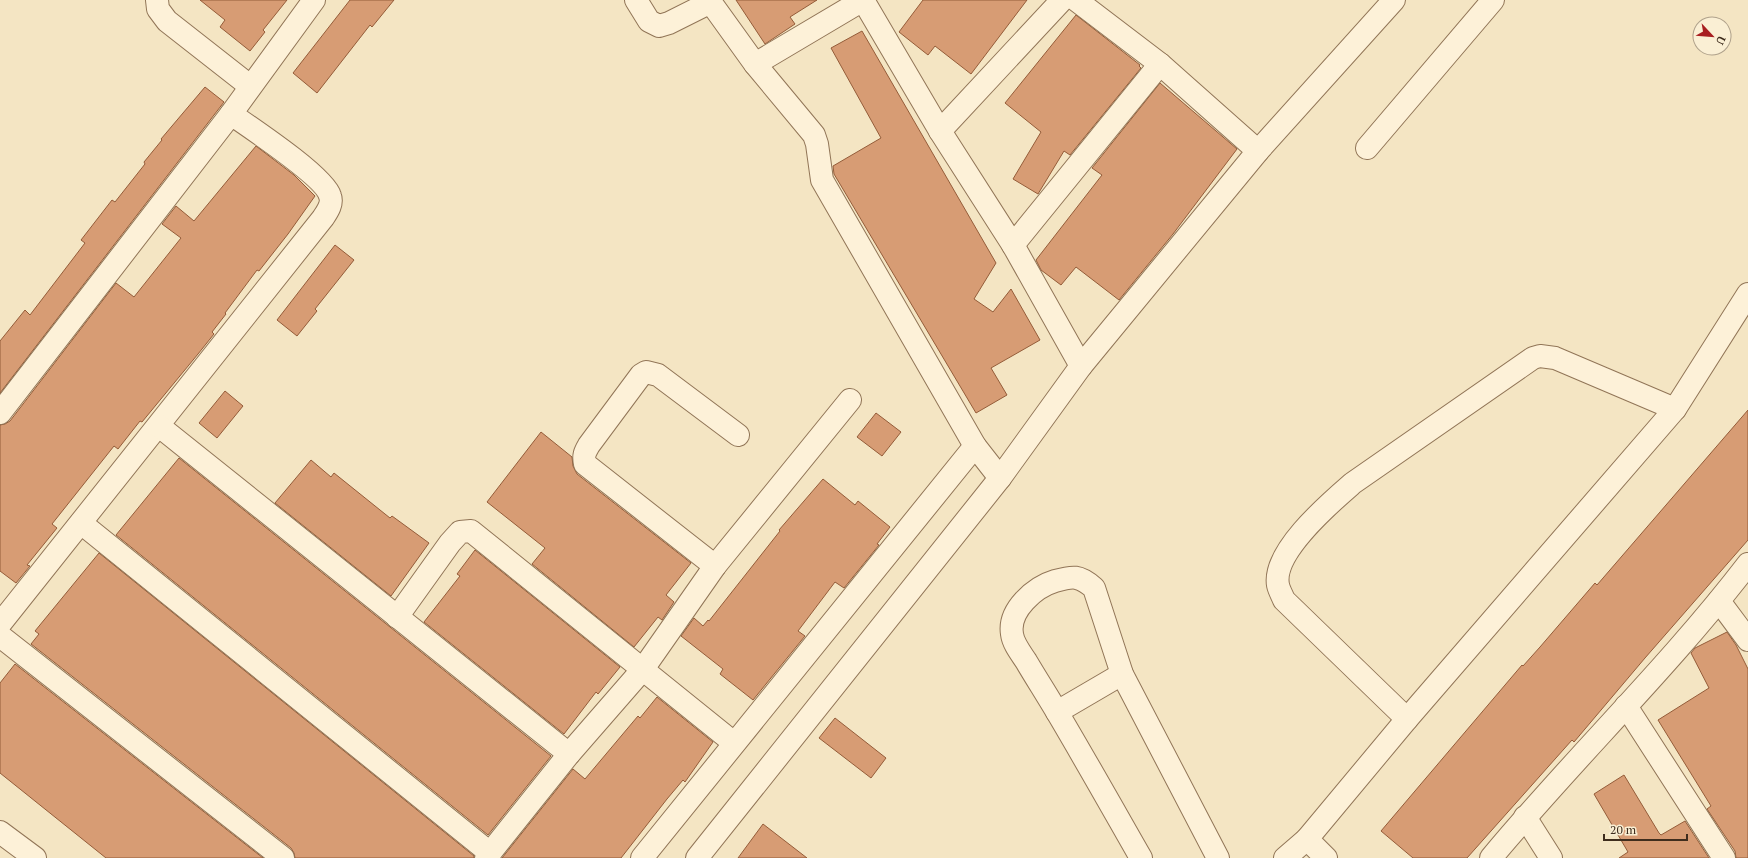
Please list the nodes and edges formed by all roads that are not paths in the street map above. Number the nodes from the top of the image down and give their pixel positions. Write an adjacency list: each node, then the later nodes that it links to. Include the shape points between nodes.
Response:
1 (157, 0): 12 (street, via 158,8 167,21)
2 (314, 0): 12 (street)
3 (636, 0): 9 (street, via 649,21 659,26)
4 (863, 0): 10 (street); 14 (street)
5 (1062, 0): 14 (street)
6 (1076, 0): 11 (street)
7 (1394, 0): 16 (street)
8 (1493, 0): 15 (street)
9 (710, 1): 10 (street)
10 (755, 64): 25 (street, via 814,135 822,180)
11 (1160, 64): 16 (street); 17 (street)
12 (250, 86): 13 (street)
13 (231, 114): 22 (street); 23 (street, via 304,167 325,186 330,196 330,207 324,218)
14 (940, 131): 17 (street)
15 (1367, 148)
16 (1258, 151): 19 (street)
17 (1013, 245): 19 (street)
18 (1748, 294): 21 (street)
19 (1081, 366): 26 (street)
20 (850, 400): 29 (street)
21 (1675, 409): 39 (street); 39 (street, via 1555,358 1533,358 1353,483 1300,534 1285,555 1279,571 1278,585 1284,600)
22 (0, 413)
23 (159, 426): 27 (street); 31 (street)
24 (738, 435): 29 (street, via 658,375 646,372 641,375 584,452 583,457 586,464)
25 (975, 446): 26 (street); 40 (street)
26 (1000, 478): 49 (street)
27 (81, 523): 32 (street); 45 (street)
28 (1748, 564): 30 (street)
29 (715, 566): 35 (street)
30 (1719, 602): 34 (street); 37 (street)
31 (397, 617): 35 (street, via 450,543 460,532 471,531); 41 (street)
32 (0, 624)
33 (0, 636): 47 (street)
34 (1748, 640)
35 (643, 669): 40 (street); 41 (street)
36 (1122, 674): 38 (street); 38 (street, via 1094,588 1086,581 1070,577 1049,583 1022,603 1015,616 1012,634 1014,642); 51 (street)
37 (1626, 706): 42 (street); 56 (street)
38 (1057, 712): 50 (street)
39 (1408, 719): 44 (street)
40 (734, 743): 48 (street)
41 (569, 754): 45 (street)
42 (1525, 817): 54 (street); 55 (street)
43 (0, 832): 46 (street)
44 (1307, 839): 52 (street); 53 (street)
45 (488, 856)
46 (35, 858)
47 (283, 858)
48 (642, 858)
49 (697, 858)
50 (1140, 858)
51 (1218, 858)
52 (1285, 858)
53 (1326, 858)
54 (1491, 858)
55 (1551, 858)
56 (1724, 858)

